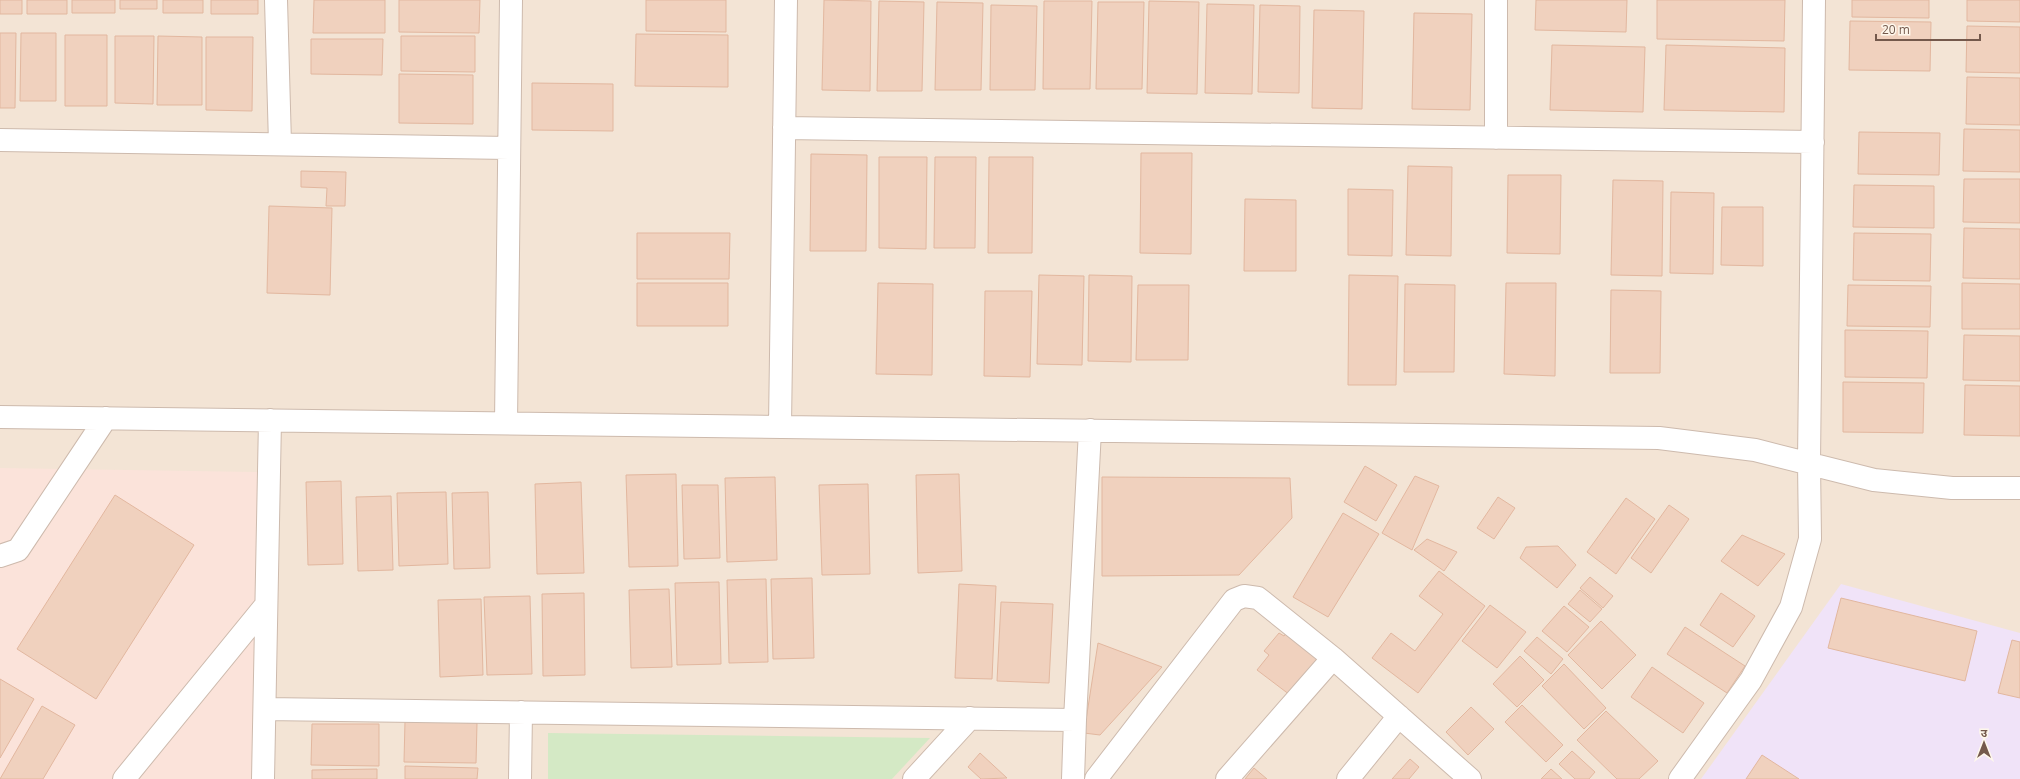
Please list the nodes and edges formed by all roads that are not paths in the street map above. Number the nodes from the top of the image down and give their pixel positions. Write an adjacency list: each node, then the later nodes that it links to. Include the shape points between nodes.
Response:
1 (276, 0): 10 (street)
2 (510, 0): 11 (street)
3 (786, 0): 6 (street)
4 (1496, 0): 7 (street)
5 (1814, 0): 9 (street)
6 (784, 128): 7 (street); 16 (street)
7 (1496, 138): 9 (street)
8 (0, 140): 10 (street)
9 (1812, 142): 18 (street)
10 (280, 144): 11 (street)
11 (509, 148): 15 (street)
12 (0, 417): 13 (street)
13 (106, 418): 14 (street); 20 (street, via 18,550)
14 (270, 420): 15 (street); 21 (street)
15 (506, 423): 16 (street)
16 (780, 426): 17 (street)
17 (1090, 430): 18 (street, via 1659,438 1755,450); 27 (street)
18 (1808, 464): 19 (street, via 1874,480 1952,488); 37 (street, via 1810,539 1790,607 1750,680)
19 (2020, 488)
20 (0, 556)
21 (266, 605): 23 (street); 28 (street)
22 (1333, 658): 25 (street); 33 (street, via 1258,598 1244,596 1234,600); 34 (street)
23 (265, 709): 24 (street); 29 (street)
24 (521, 712): 26 (street); 30 (street)
25 (1399, 716): 35 (street); 36 (street)
26 (970, 718): 27 (street); 31 (street)
27 (1075, 720): 32 (street)
28 (124, 779)
29 (264, 779)
30 (520, 779)
31 (914, 779)
32 (1073, 779)
33 (1096, 779)
34 (1227, 779)
35 (1348, 779)
36 (1470, 779)
37 (1680, 779)

